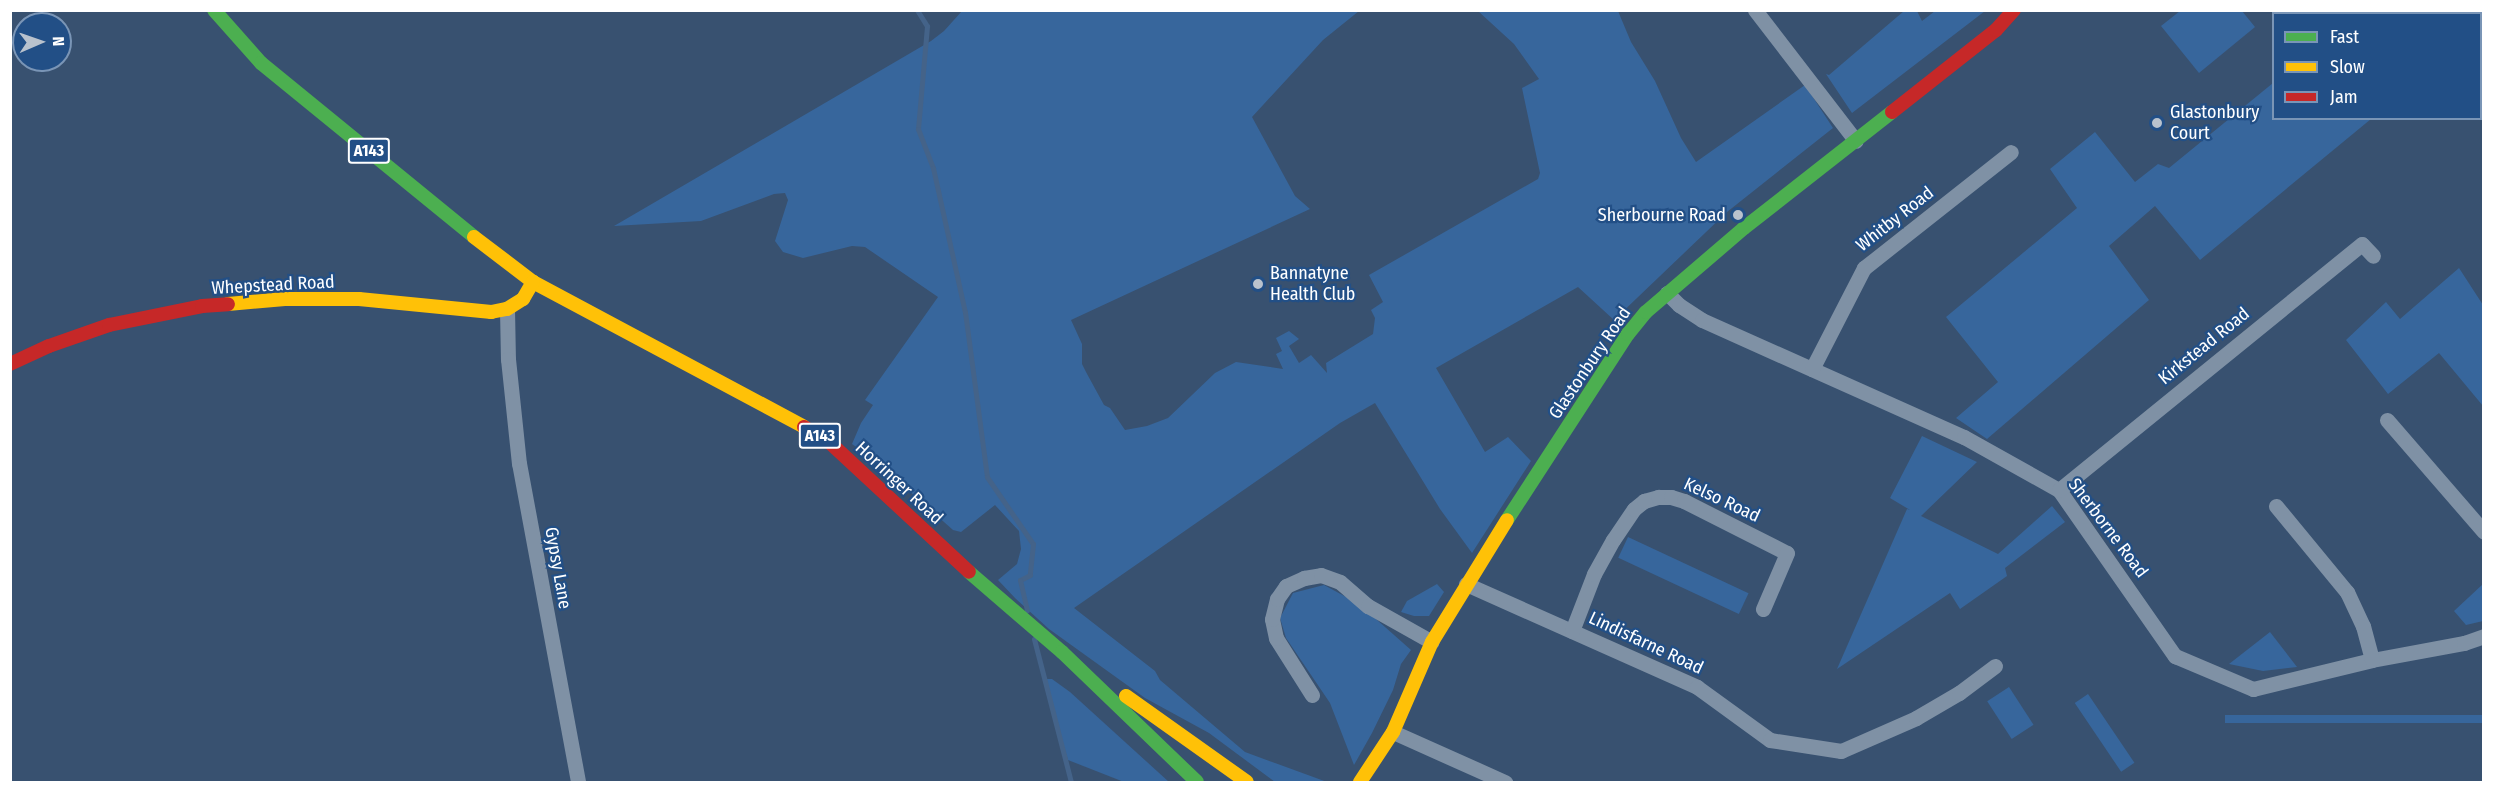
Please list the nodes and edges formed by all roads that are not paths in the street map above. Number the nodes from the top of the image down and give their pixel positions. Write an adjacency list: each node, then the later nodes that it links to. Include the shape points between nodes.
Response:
1 (214, 10): 7 (main road, A143, via 261,63)
2 (1755, 10): 4 (street)
3 (2014, 10): 4 (main road, Glastonbury Road, via 1995,30)
4 (1856, 141): 8 (main road, Glastonbury Road)
5 (2011, 152): 11 (street, Whitby Road, via 1864,268)
6 (2373, 256): 13 (street, Kirkstead Road, via 2362,243)
7 (533, 282): 9 (main road, via 523,299); 21 (main road, Horringer Road / A143, via 826,439 956,561)
8 (1668, 293): 11 (street, Sherborne Road, via 1678,305 1702,320); 16 (main road, Glastonbury Road, via 1628,334)
9 (507, 309): 10 (main road, Whepstead Road, via 491,312 348,299 285,299 202,306 109,325); 26 (street, Gypsy Lane, via 519,463)
10 (10, 364)
11 (1812, 369): 13 (street, Sherborne Road, via 1964,437)
12 (2387, 420): 15 (street)
13 (2059, 489): 22 (street, Sherborne Road, via 2175,656 2253,689)
14 (2276, 506): 22 (street, via 2347,592 2363,626)
15 (2484, 532)
16 (1466, 584): 18 (street, Lindisfarne Road); 20 (main road, Glastonbury Road)
17 (1763, 609): 18 (street, Kelso Road, via 1787,554 1684,501 1665,497 1644,501 1634,509 1594,574)
18 (1572, 631): 23 (street, Lindisfarne Road, via 1697,687 1770,740 1841,751 1916,718)
19 (2484, 636): 22 (street, Sherborne Road)
20 (1432, 642): 24 (street, via 1368,606 1340,582 1321,575 1304,578 1286,586 1277,599 1272,619 1276,638); 25 (main road, Glastonbury Road)
21 (1062, 652): 27 (main road, Horringer Road / A143); 28 (main road, Horringer Road / A143)
22 (2372, 660)
23 (1995, 666)
24 (1312, 695)
25 (1393, 732): 29 (main road, Glastonbury Road); 30 (street)
26 (578, 783)
27 (1197, 783)
28 (1247, 783)
29 (1360, 783)
30 (1505, 783)

